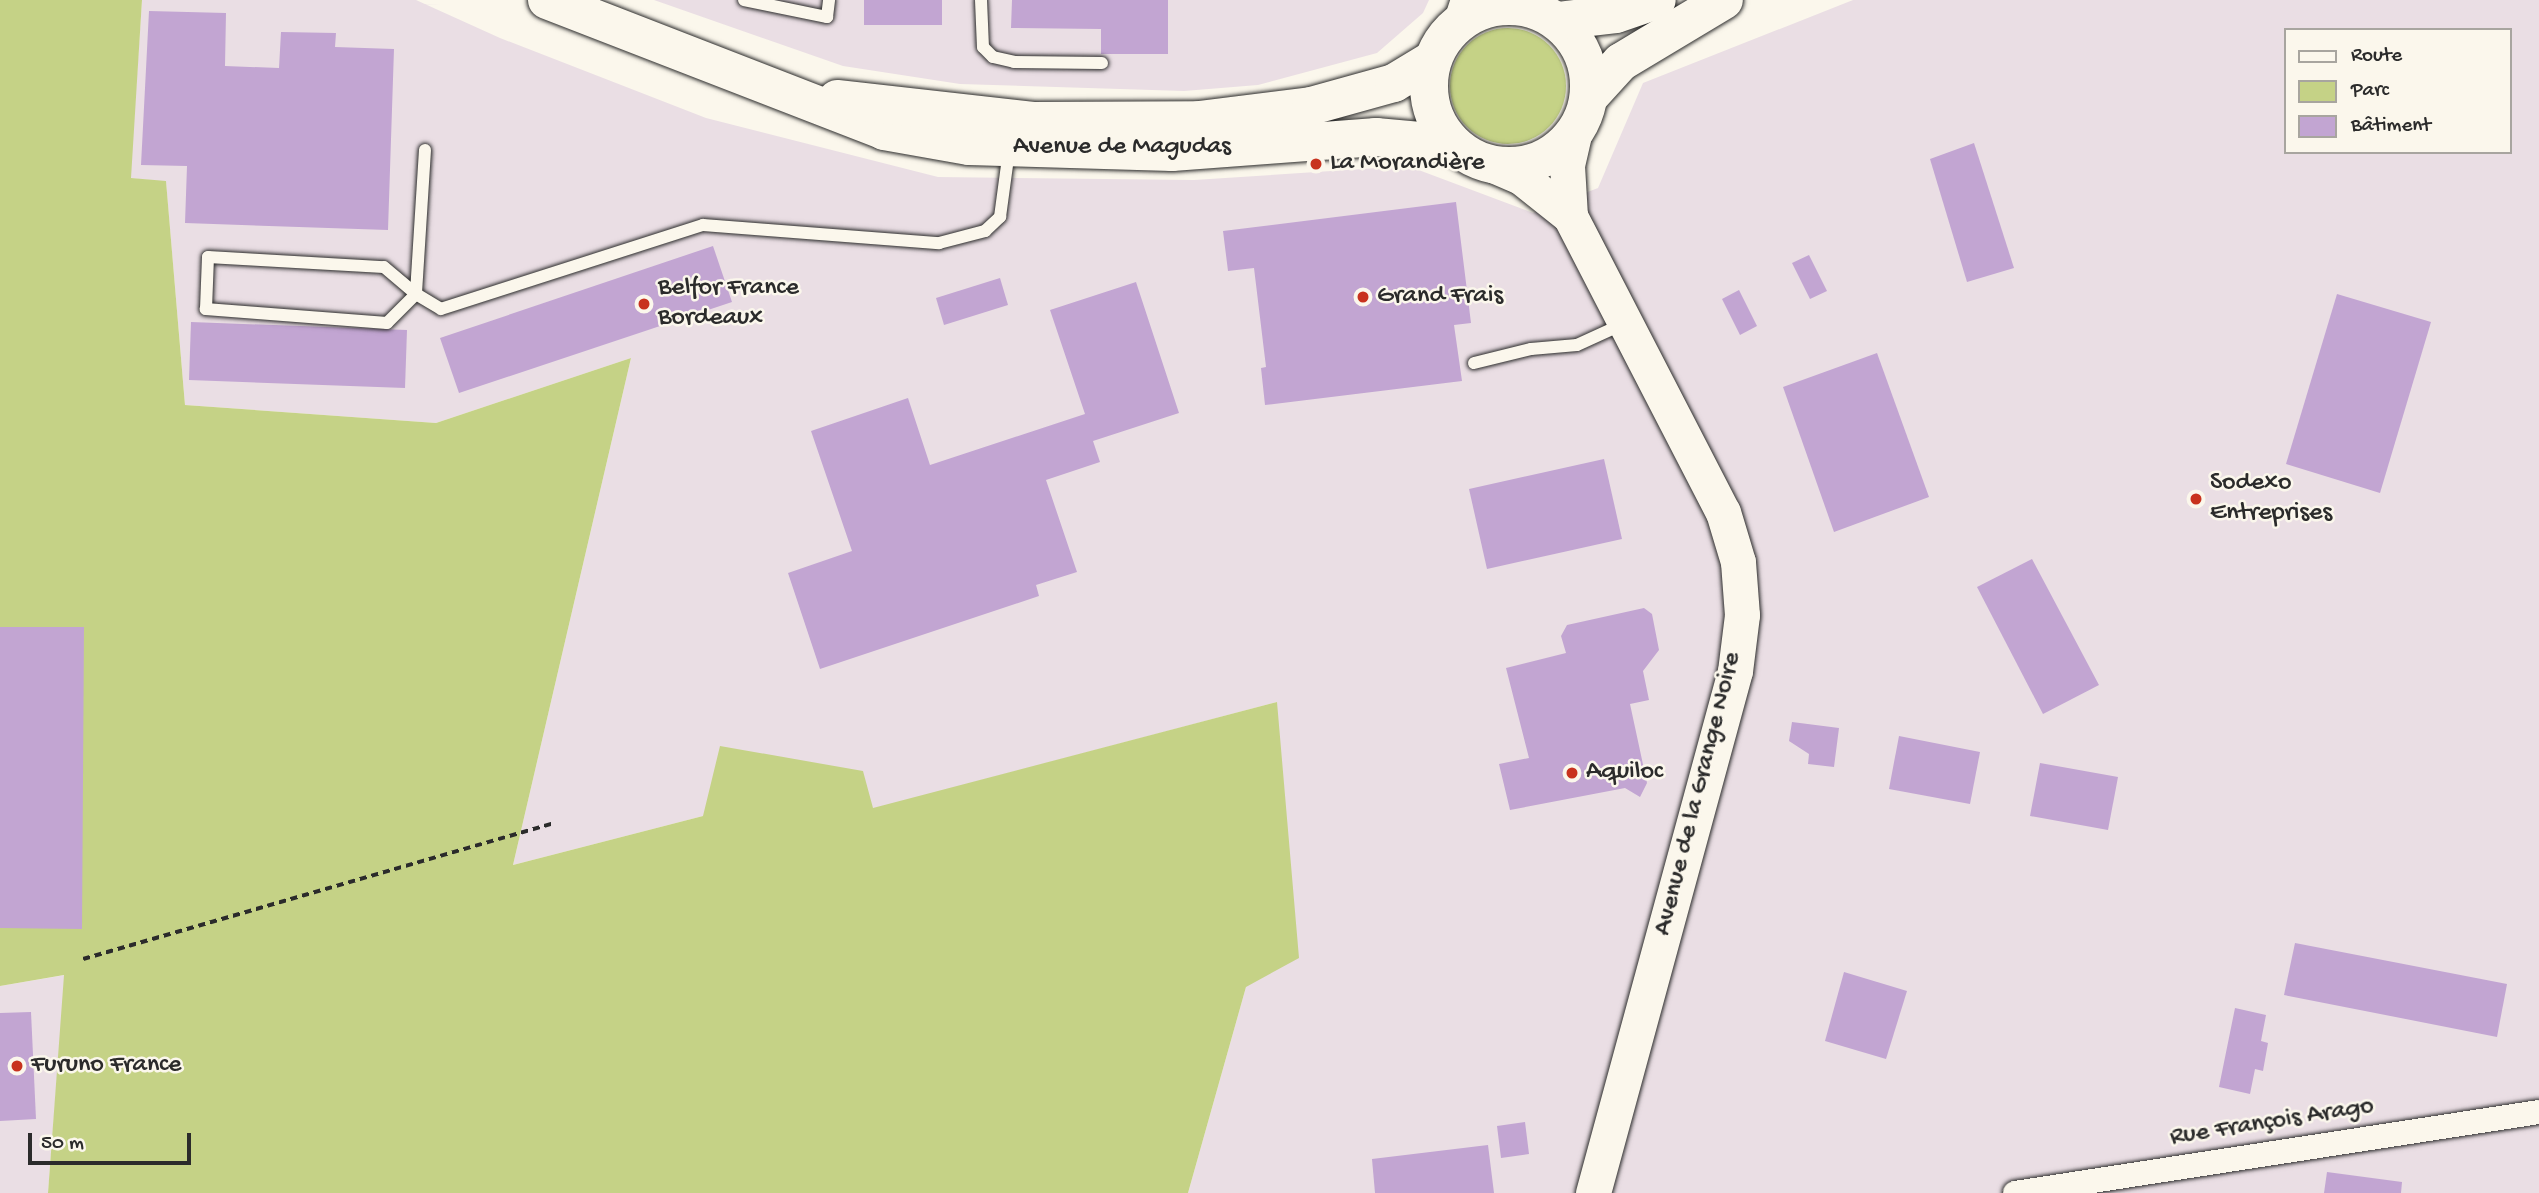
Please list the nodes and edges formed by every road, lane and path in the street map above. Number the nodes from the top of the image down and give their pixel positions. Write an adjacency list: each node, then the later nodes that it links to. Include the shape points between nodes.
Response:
1 (547, 0): 11 (main road, Avenue de Magudas)
2 (744, 0): 3 (lane, via 827,16)
3 (829, 0)
4 (981, 0): 10 (lane, via 983,47 993,57 1014,62)
5 (1657, 0): 7 (main road, via 1616,14)
6 (1724, 0): 12 (main road, via 1621,62)
7 (1538, 10): 8 (main road, via 1508,6); 12 (main road, via 1583,55)
8 (1465, 11): 9 (main road)
9 (1432, 60): 11 (main road, Avenue de Magudas, via 1394,83 1311,106 1199,120 1033,121); 13 (main road, via 1430,105)
10 (1102, 63)
11 (798, 96): 14 (main road, Avenue de Magudas, via 884,131)
12 (1582, 114): 16 (main road, via 1559,149 1537,161 1513,166); 17 (street, Avenue de la Grange Noire, via 1567,165)
13 (1453, 144): 14 (main road, Avenue de Magudas, via 1376,137 1215,151); 16 (main road)
14 (1009, 149): 18 (lane, via 1000,217 985,231 939,243 703,225 441,309)
15 (425, 150): 18 (lane)
16 (1488, 163): 17 (street, Avenue de la Grange Noire, via 1521,177)
17 (1570, 216): 19 (street, Avenue de la Grange Noire)
18 (416, 294): 18 (lane, via 384,267 208,257 206,309 387,323)
19 (1625, 323): 20 (lane, via 1577,345 1531,349); 24 (street, Avenue de la Grange Noire, via 1723,512 1738,562 1742,615 1735,671)
20 (1474, 363)
21 (554, 823): 22 (path)
22 (83, 959)
23 (2539, 1112): 25 (street, Rue François Arago)
24 (1593, 1193)
25 (2015, 1193)

